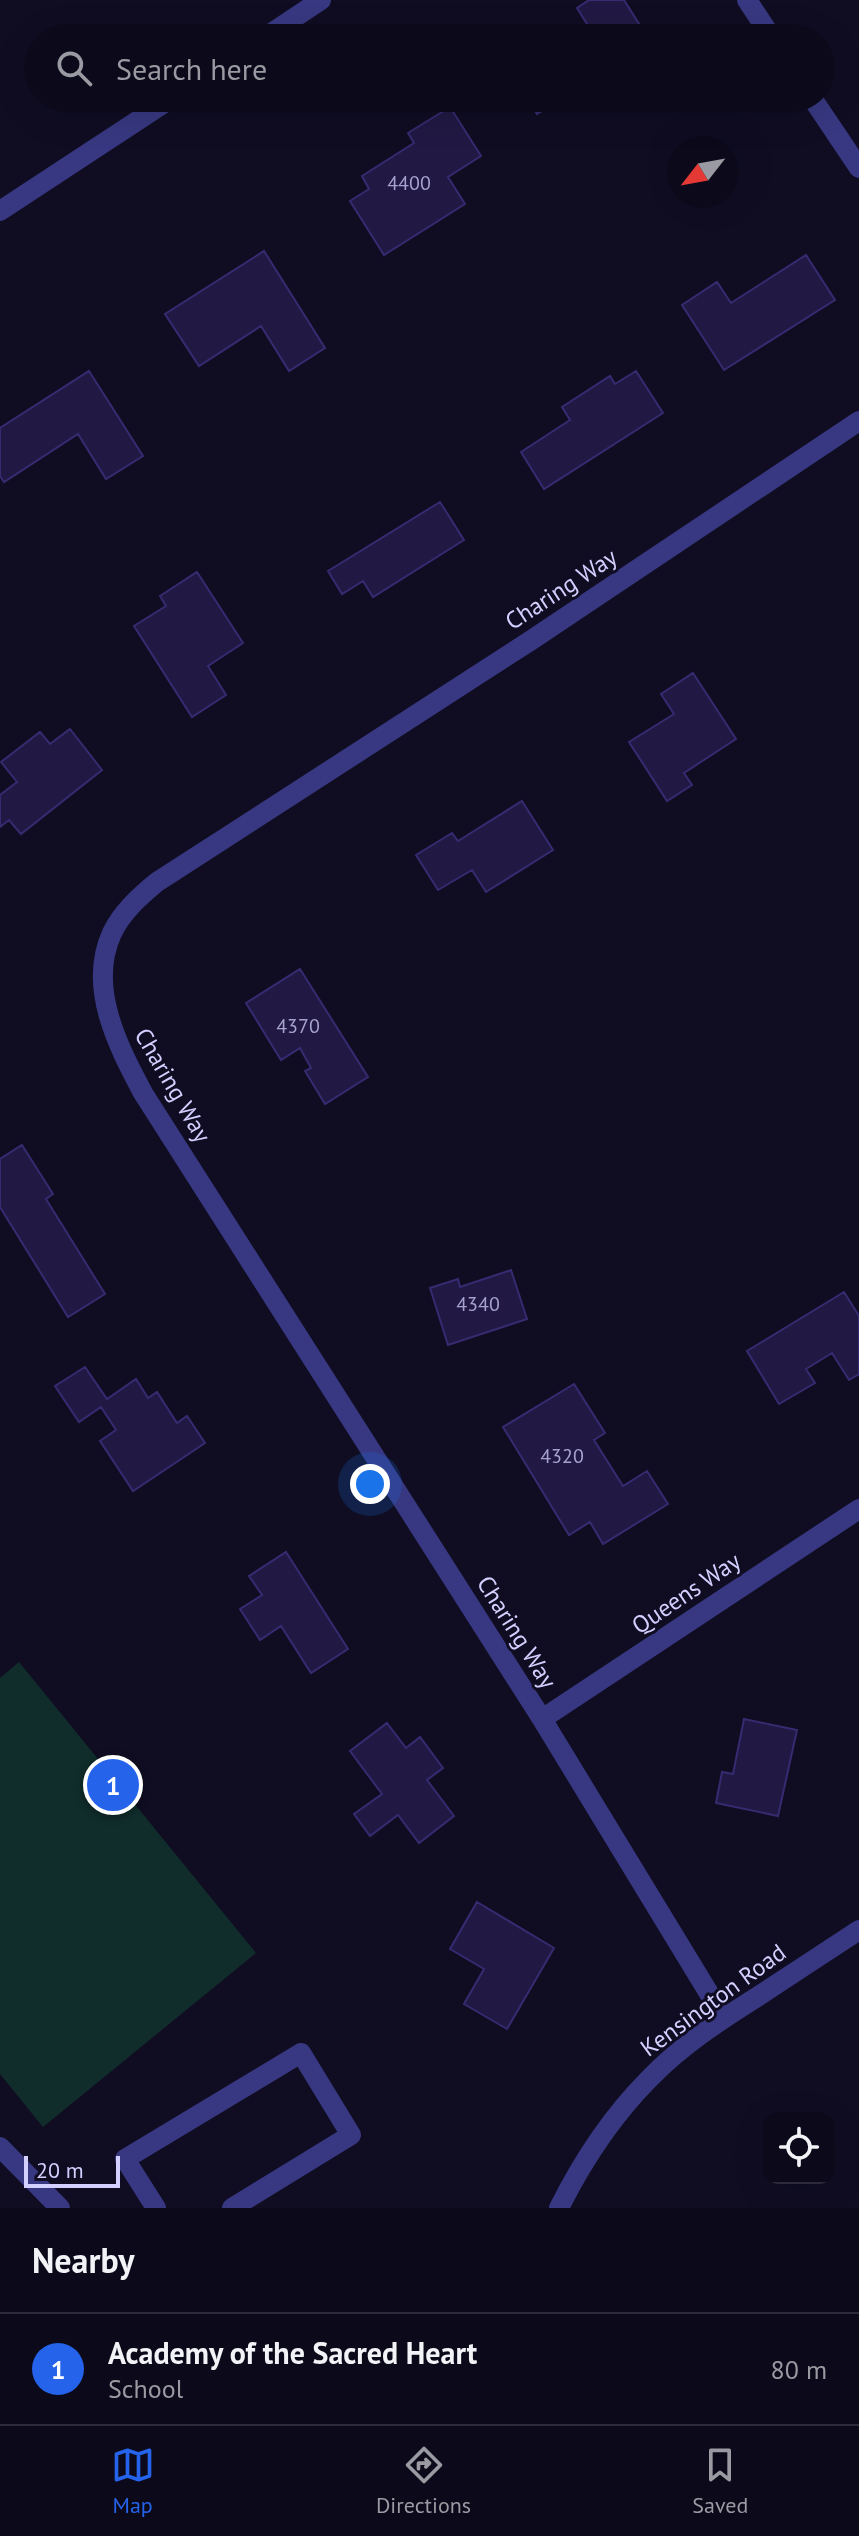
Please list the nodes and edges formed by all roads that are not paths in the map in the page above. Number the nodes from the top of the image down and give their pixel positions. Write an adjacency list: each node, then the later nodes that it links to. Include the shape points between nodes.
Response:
1 (321, 0): 3 (street)
2 (747, 0): 4 (street)
3 (285, 24)
4 (763, 24)
5 (151, 112): 8 (street)
6 (821, 112): 7 (street)
7 (859, 168)
8 (0, 211)
9 (859, 421): 11 (street, Charing Way, via 157,882 131,905 112,933 104,964 105,1003 115,1040 143,1093)
10 (859, 1509): 11 (street, Queens Way)
11 (542, 1719): 13 (street, Charing Way)
12 (859, 1930): 13 (street, Kensington Road)
13 (724, 2018): 18 (street, Kensington Road, via 629,2100)
14 (0, 2147): 15 (street)
15 (58, 2207)
16 (156, 2208): 17 (street, via 125,2159 301,2053 351,2135)
17 (232, 2208)
18 (559, 2208)

